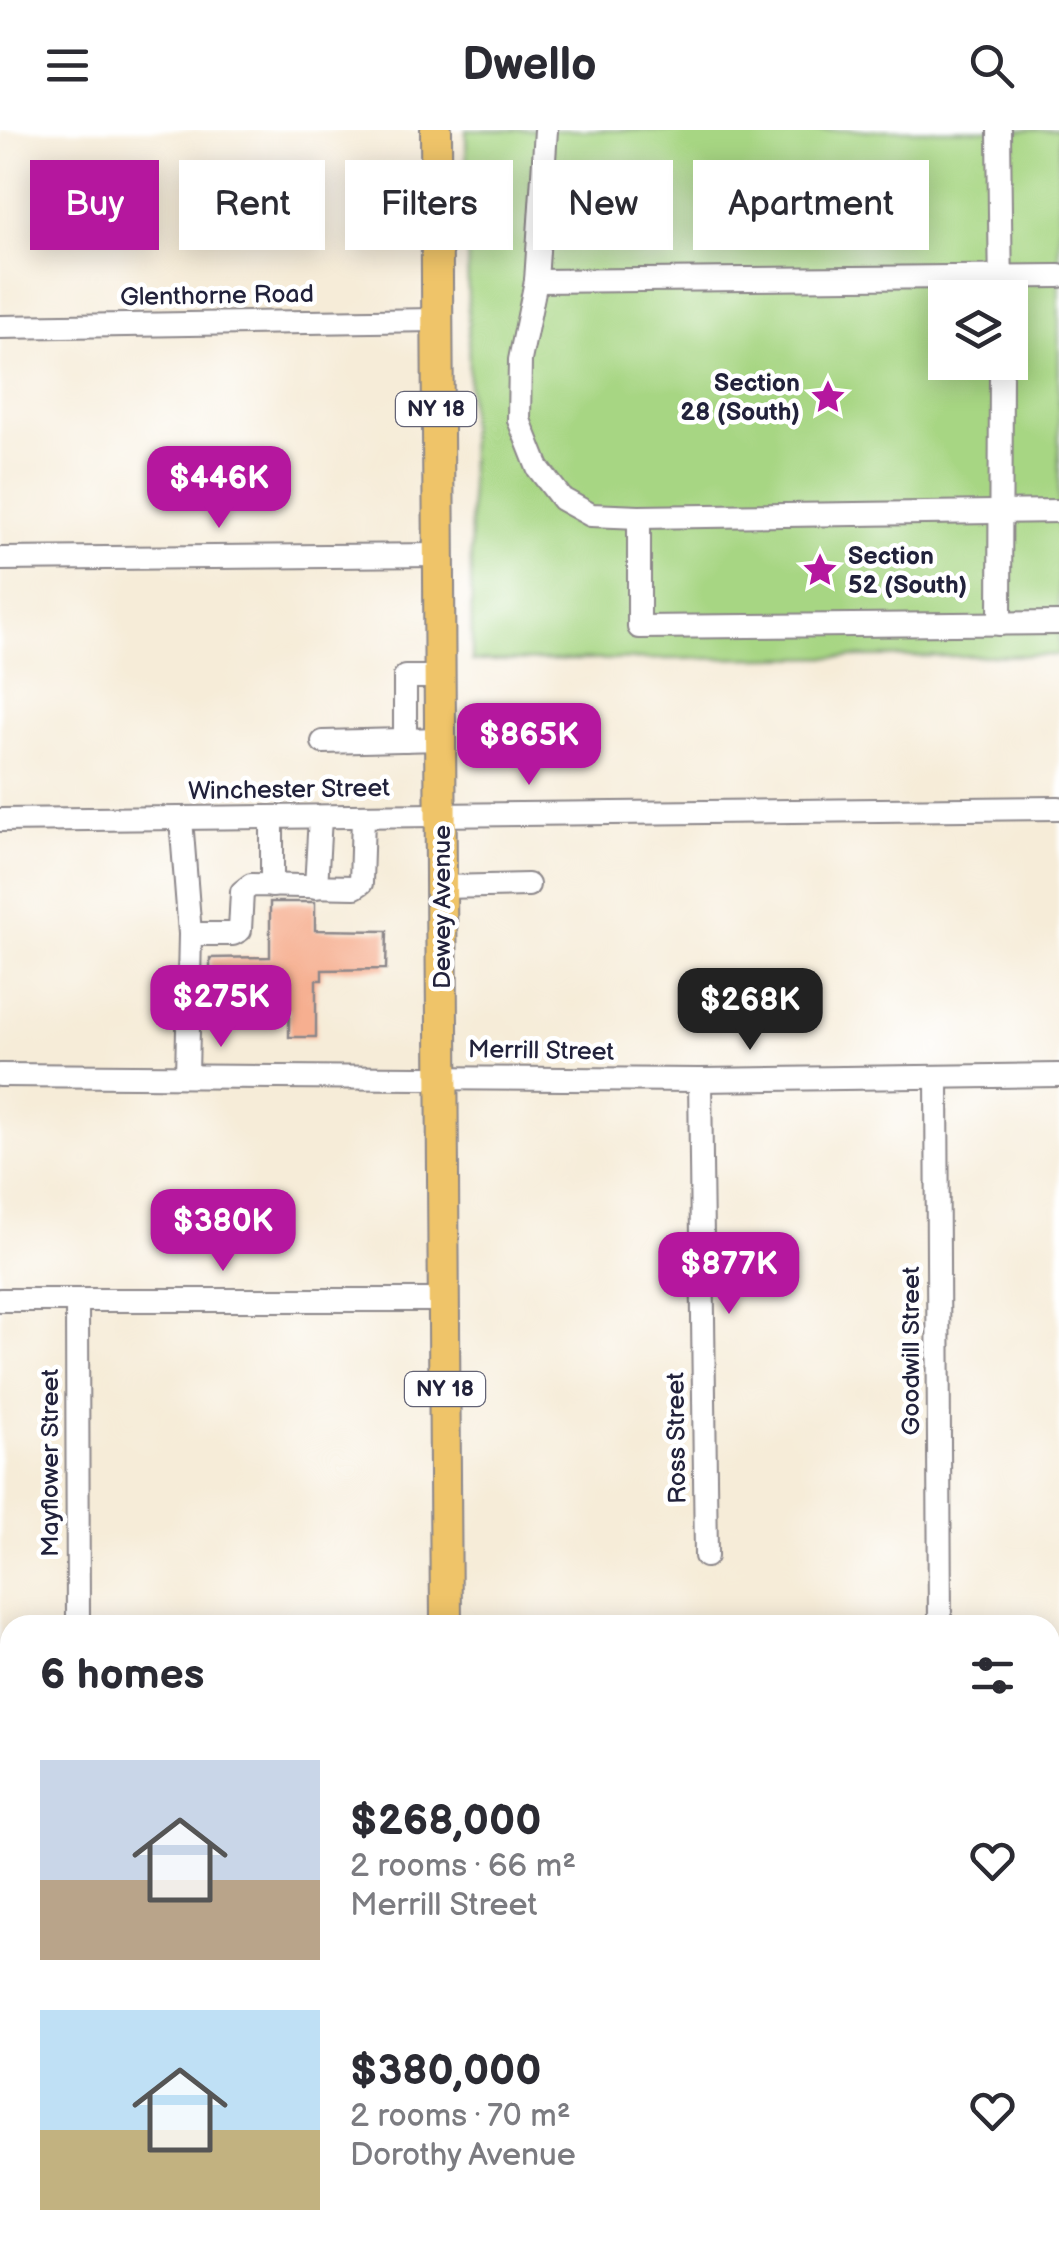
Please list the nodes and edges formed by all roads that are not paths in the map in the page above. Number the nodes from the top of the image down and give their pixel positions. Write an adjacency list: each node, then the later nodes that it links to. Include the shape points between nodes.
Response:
1 (436, 130): 9 (main road, Dewey Avenue / NY 18)
2 (546, 130): 5 (street)
3 (999, 130): 6 (street)
4 (1059, 276): 7 (street)
5 (536, 280): 8 (street); 14 (street, via 520,360 519,420 538,468 562,499 591,515)
6 (1001, 280)
7 (1028, 282)
8 (928, 286)
9 (435, 320): 10 (street, Glenthorne Road); 15 (main road, Dewey Avenue / NY 18)
10 (0, 326)
11 (1001, 380): 12 (street)
12 (1001, 512): 13 (street); 14 (street); 18 (street)
13 (1059, 512)
14 (639, 517): 18 (street, via 639,627)
15 (438, 555): 16 (street); 19 (main road, Dewey Avenue / NY 18)
16 (0, 559)
17 (1059, 623): 18 (street)
18 (1000, 624)
19 (440, 677): 20 (main road, Dewey Avenue / NY 18); 21 (street, via 404,678)
20 (441, 739): 21 (street); 25 (main road, Dewey Avenue / NY 18)
21 (405, 740): 22 (street)
22 (322, 742)
23 (1059, 808): 25 (street, Winchester Street)
24 (363, 816): 25 (street, Winchester Street); 26 (street, Winchester Street); 32 (street, via 362,883)
25 (441, 816): 33 (main road, Dewey Avenue / NY 18)
26 (320, 817): 28 (street, Winchester Street); 32 (street)
27 (181, 818): 28 (street, Winchester Street); 29 (street, Winchester Street); 34 (street)
28 (272, 818): 31 (street)
29 (0, 820)
30 (528, 885): 33 (street)
31 (272, 886): 32 (street); 34 (street, via 251,885 242,892 240,930)
32 (316, 886)
33 (442, 887): 38 (main road, Dewey Avenue / NY 18)
34 (190, 934): 37 (street)
35 (1059, 1075): 39 (street, Merrill Street)
36 (0, 1076): 37 (street, Merrill Street)
37 (188, 1076): 38 (street, Merrill Street)
38 (442, 1077): 40 (street, Merrill Street); 42 (main road, Dewey Avenue / NY 18)
39 (937, 1077): 40 (street, Merrill Street); 47 (street, Goodwill Street)
40 (700, 1080): 44 (street, Ross Street)
41 (0, 1300): 43 (street)
42 (445, 1300): 43 (street); 46 (main road, Dewey Avenue / NY 18)
43 (77, 1301): 45 (street, Mayflower Street)
44 (706, 1556)
45 (78, 1615)
46 (446, 1615)
47 (940, 1615)

